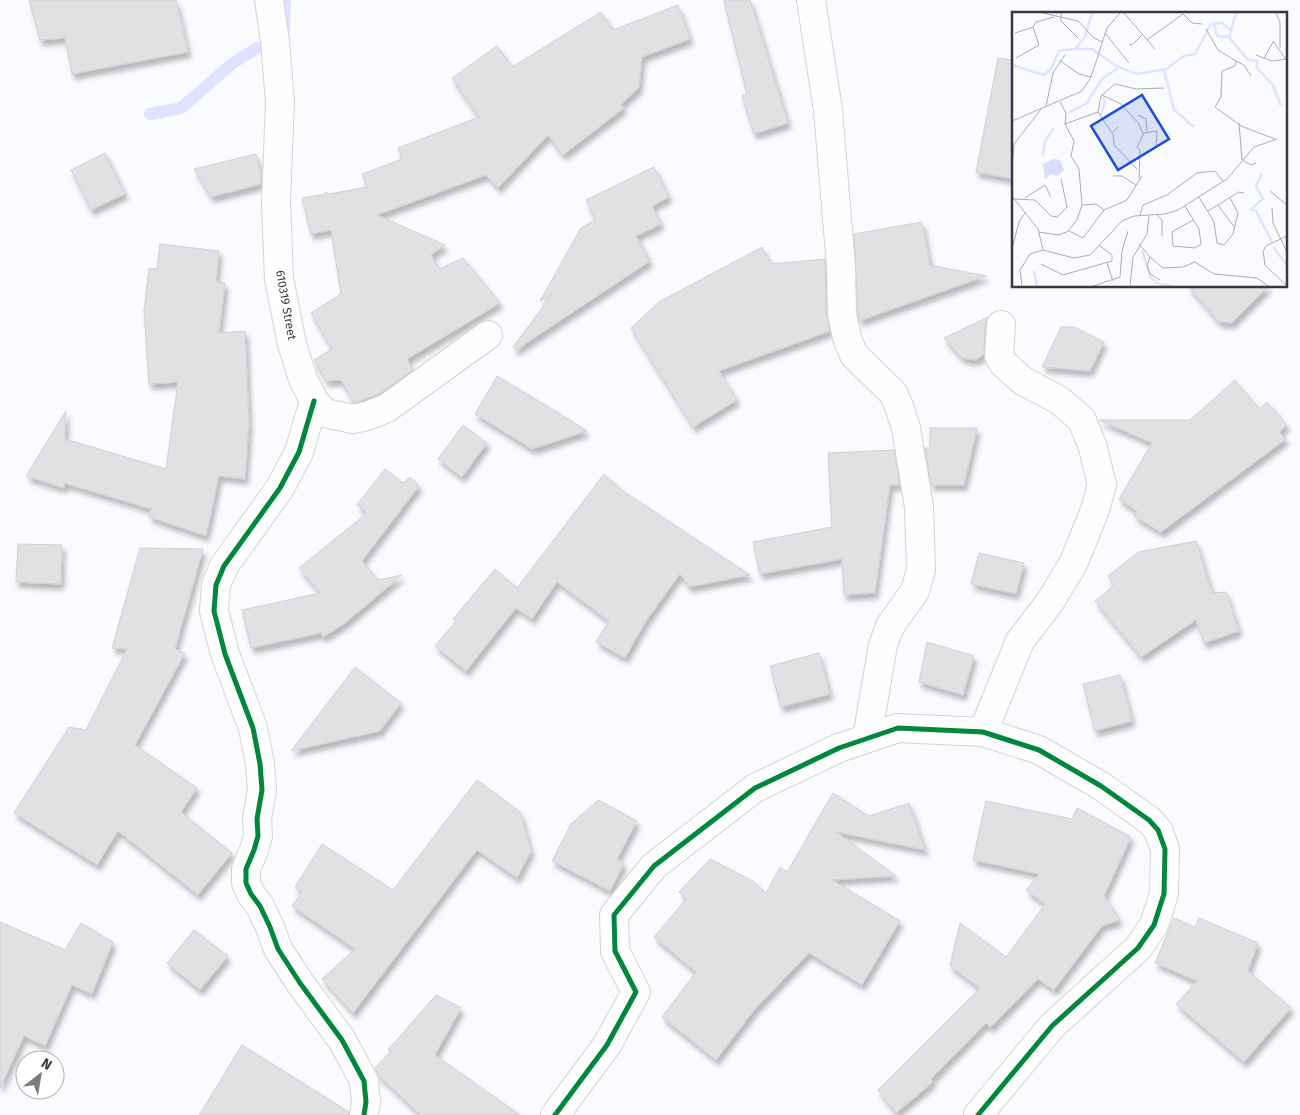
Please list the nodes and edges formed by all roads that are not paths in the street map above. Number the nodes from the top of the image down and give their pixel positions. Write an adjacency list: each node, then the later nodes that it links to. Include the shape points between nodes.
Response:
1 (269, 0): 5 (street, 610319 Street, via 280,102 276,203 279,279 292,344 303,380)
2 (811, 0): 7 (street, via 828,110 842,314 847,338 854,355 894,393 906,428 919,507 921,570 915,591 890,626 883,645)
3 (1001, 325): 6 (street, via 999,356 1003,364 1022,381 1059,400 1082,420 1102,485 1073,564 1050,602 1020,641)
4 (488, 335): 5 (street, 610319 Street, via 387,408 367,416 353,419 325,413)
5 (314, 401): 8 (street, via 299,452 280,488 219,575 214,611 225,654 253,728 260,764 262,790 258,836 246,869 246,883 260,906 278,949 342,1040 364,1081)
6 (983, 732): 7 (street, via 898,728); 10 (street, via 1039,750 1101,786 1150,820 1158,830 1165,849 1166,876 1154,925 1138,948 1052,1026)
7 (867, 738): 9 (street, via 755,788 654,866 614,915 615,951 636,992 606,1045)
8 (364, 1115)
9 (554, 1115)
10 (978, 1115)

